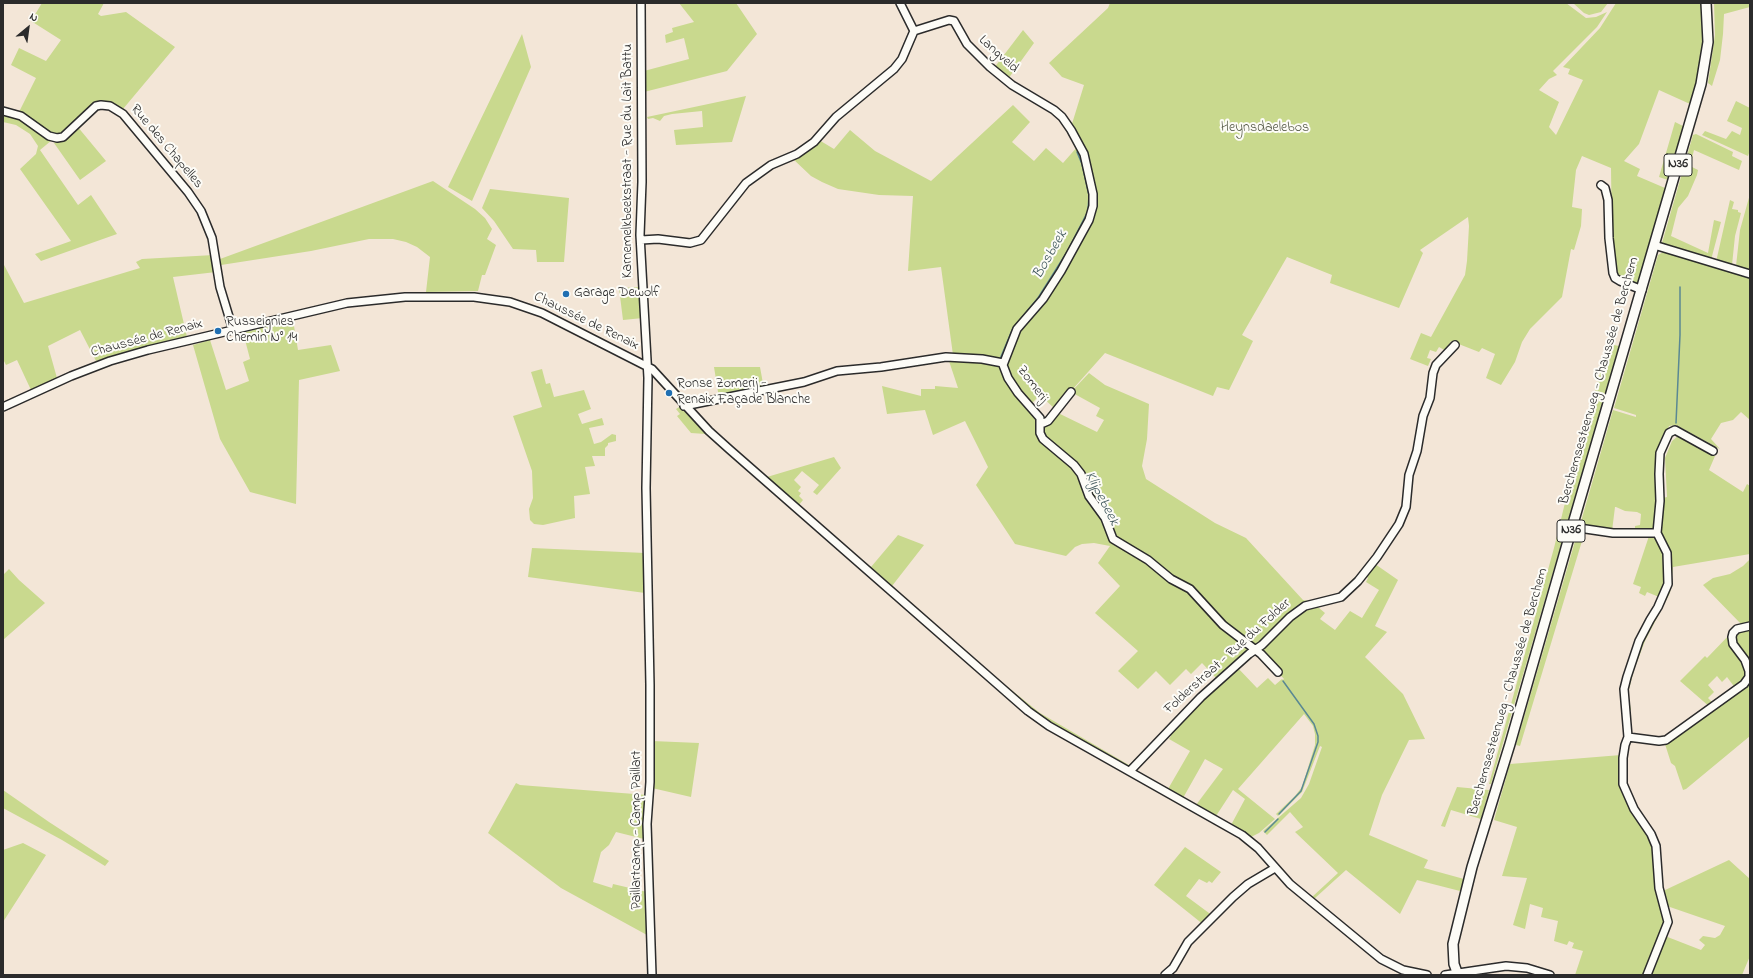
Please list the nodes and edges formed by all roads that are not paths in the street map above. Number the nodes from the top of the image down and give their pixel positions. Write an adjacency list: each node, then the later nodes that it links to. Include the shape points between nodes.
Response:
1 (641, 3): 7 (street, Karnemelkbeekstraat - Rue du Lait Battu)
2 (900, 3): 4 (street)
3 (1706, 3): 8 (main road, Berchemsesteenweg - Chaussée de Berchem / N36, via 1708,42 1701,84)
4 (914, 31): 7 (street, via 902,59 894,69 836,117 810,145 797,154 771,165 746,183 701,240 690,243 658,239); 13 (street, Langveld, via 949,20 954,21 967,44 990,67 1062,118 1079,144 1090,175 1093,201 1089,220 1061,272 1043,299 1017,329)
5 (3, 111): 11 (street, Rue des Chapelles, via 21,116 56,138 63,137 96,106 110,106 123,114 201,211 212,238 220,287)
6 (1601, 185): 10 (street, via 1606,188 1608,200 1613,273 1620,281)
7 (641, 240): 14 (street, Karnemelkbeekstraat - Rue du Lait Battu)
8 (1654, 245): 9 (street); 10 (main road, Berchemsesteenweg - Chaussée de Berchem / N36)
9 (1750, 274)
10 (1642, 290): 20 (main road, Berchemsesteenweg - Chaussée de Berchem / N36)
11 (233, 330): 14 (street, Chaussée de Renaix, via 367,300 421,296 486,298 514,303 542,313); 17 (street, Chaussée de Renaix, via 103,363)
12 (1455, 345): 23 (street, Folderstraat - Rue du Folder, via 1436,365 1417,451 1409,475 1406,507 1388,543 1343,596 1301,608)
13 (1003, 363): 16 (street, Zomerij, via 949,357 837,371 804,382); 18 (street, Zomerij, via 1011,384 1038,415)
14 (647, 366): 16 (street, Chaussée de Renaix); 25 (street, Karnemelkbeekstraat - Rue du Lait Battu, via 646,488)
15 (1071, 392): 18 (street, via 1048,421)
16 (684, 406): 27 (street, Chaussée de Renaix, via 728,449 1007,694 1049,726)
17 (3, 407)
18 (1041, 424): 23 (street, Zomerij, via 1040,433 1043,439 1081,474 1089,496 1105,518 1113,539 1190,589 1223,625)
19 (1713, 451): 21 (street, via 1680,432 1674,430 1669,433 1659,458 1660,502)
20 (1572, 527): 21 (street, via 1613,533); 29 (main road, Berchemsesteenweg - Chaussée de Berchem / N36, via 1454,935 1452,951)
21 (1656, 533): 26 (street, via 1667,554 1668,584 1640,641 1627,677 1624,698)
22 (1750, 626): 26 (street, via 1738,629 1732,637 1734,647 1748,667 1750,676 1745,683 1666,740)
23 (1255, 649): 24 (street, Zomerij); 27 (street, Folderstraat - Rue du Folder, via 1201,697)
24 (1278, 672)
25 (650, 685): 30 (street, Paillartcamp - Camp Paillart, via 650,782 647,824)
26 (1628, 738): 35 (street, via 1623,758 1623,784 1636,813 1655,842 1659,888 1668,922)
27 (1130, 771): 28 (street, Chaussée de Renaix, via 1242,835 1258,848)
28 (1275, 868): 31 (street, via 1248,884 1233,897 1188,942 1173,968); 32 (street, Chaussée de Renaix, via 1290,884 1381,959 1403,970)
29 (1458, 974): 33 (street); 34 (street, via 1506,966 1527,968)
30 (652, 975)
31 (1165, 975)
32 (1427, 975)
33 (1445, 975)
34 (1550, 975)
35 (1647, 975)

